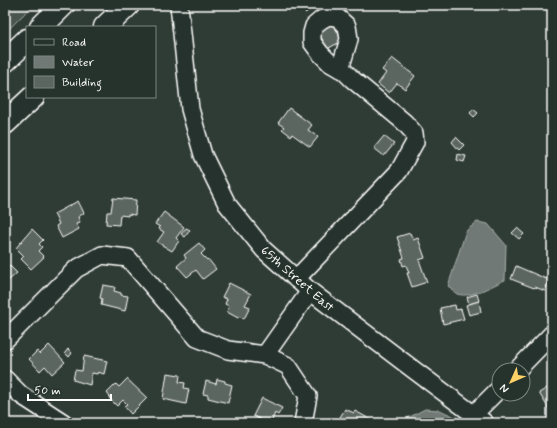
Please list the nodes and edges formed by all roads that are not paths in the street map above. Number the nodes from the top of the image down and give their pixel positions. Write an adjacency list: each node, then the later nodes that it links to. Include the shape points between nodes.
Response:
1 (63, 5): 4 (highway)
2 (128, 5): 5 (highway)
3 (180, 5): 11 (street, 65th Street East, via 190,109 203,155 227,204 264,250)
4 (41, 26)
5 (106, 26)
6 (26, 41): 7 (highway)
7 (5, 61)
8 (340, 69): 11 (street, via 404,122 414,133 415,142 399,171)
9 (32, 98): 10 (highway)
10 (5, 123)
11 (296, 279): 12 (street, 65th Street East)
12 (310, 291): 15 (street); 19 (street, 65th Street East)
13 (552, 334): 16 (street)
14 (5, 340): 15 (street, via 76,269 102,255 128,258 197,338 228,350)
15 (264, 355): 21 (street, via 288,366 308,396)
16 (525, 362)
17 (5, 379): 20 (street, via 21,395)
18 (491, 400): 19 (street)
19 (479, 419)
20 (64, 423)
21 (303, 423)

